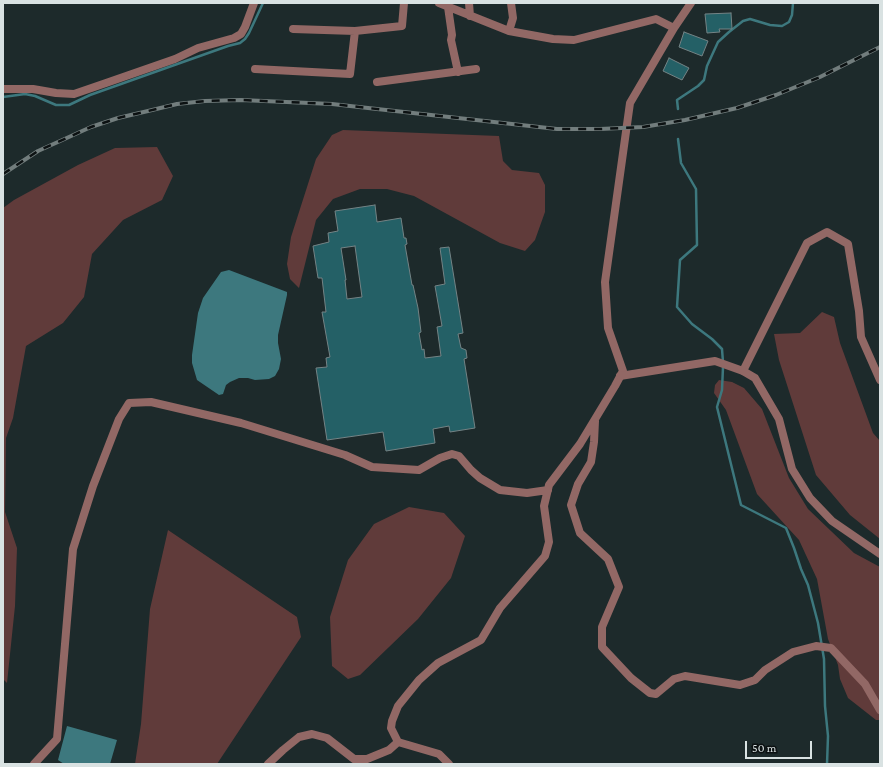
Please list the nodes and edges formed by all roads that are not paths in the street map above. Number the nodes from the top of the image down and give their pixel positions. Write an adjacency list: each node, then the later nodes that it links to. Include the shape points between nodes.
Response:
1 (254, 3): 17 (street, via 245,27 241,34 234,38 198,48 176,59 74,94 33,89)
2 (404, 3): 11 (street, via 402,26)
3 (439, 3): 7 (street)
4 (469, 3): 8 (street)
5 (511, 3): 12 (street, via 513,18)
6 (691, 3): 10 (street)
7 (448, 7): 8 (street); 15 (street, via 451,40)
8 (470, 16): 12 (street)
9 (293, 28): 11 (street)
10 (674, 28): 12 (street, via 656,19 574,40); 19 (street, via 630,103 605,282 608,328 623,371)
11 (355, 31): 13 (street, via 350,74)
12 (509, 32)
13 (255, 69)
14 (476, 70): 15 (street)
15 (458, 72): 16 (street)
16 (377, 82)
17 (3, 89)
18 (743, 371): 19 (street, via 715,361); 20 (street, via 807,243 827,232 848,244 861,338); 23 (street, via 756,378 779,419 792,469 810,498 832,521)
19 (620, 376): 21 (street)
20 (880, 380)
21 (594, 421): 22 (street); 24 (street, via 591,462 578,484 571,505 580,533 608,559 619,587 602,627 602,647 632,678 650,693 656,694 674,678 685,676 740,685 755,680 792,652 816,646 831,648 865,684)
22 (548, 490): 25 (street, via 544,506 548,542 544,556 500,608 481,640 438,663 419,680 398,706 391,728); 26 (street, via 527,493 500,490 480,478 459,456 452,454 419,470 372,467 345,455 241,423 151,402 129,403 93,486 73,549 57,739)
23 (880, 554)
24 (880, 710)
25 (398, 742): 27 (street, via 389,750 367,759 354,759 327,738 312,734 299,738); 28 (street, via 439,754)
26 (34, 764)
27 (268, 764)
28 (449, 764)

